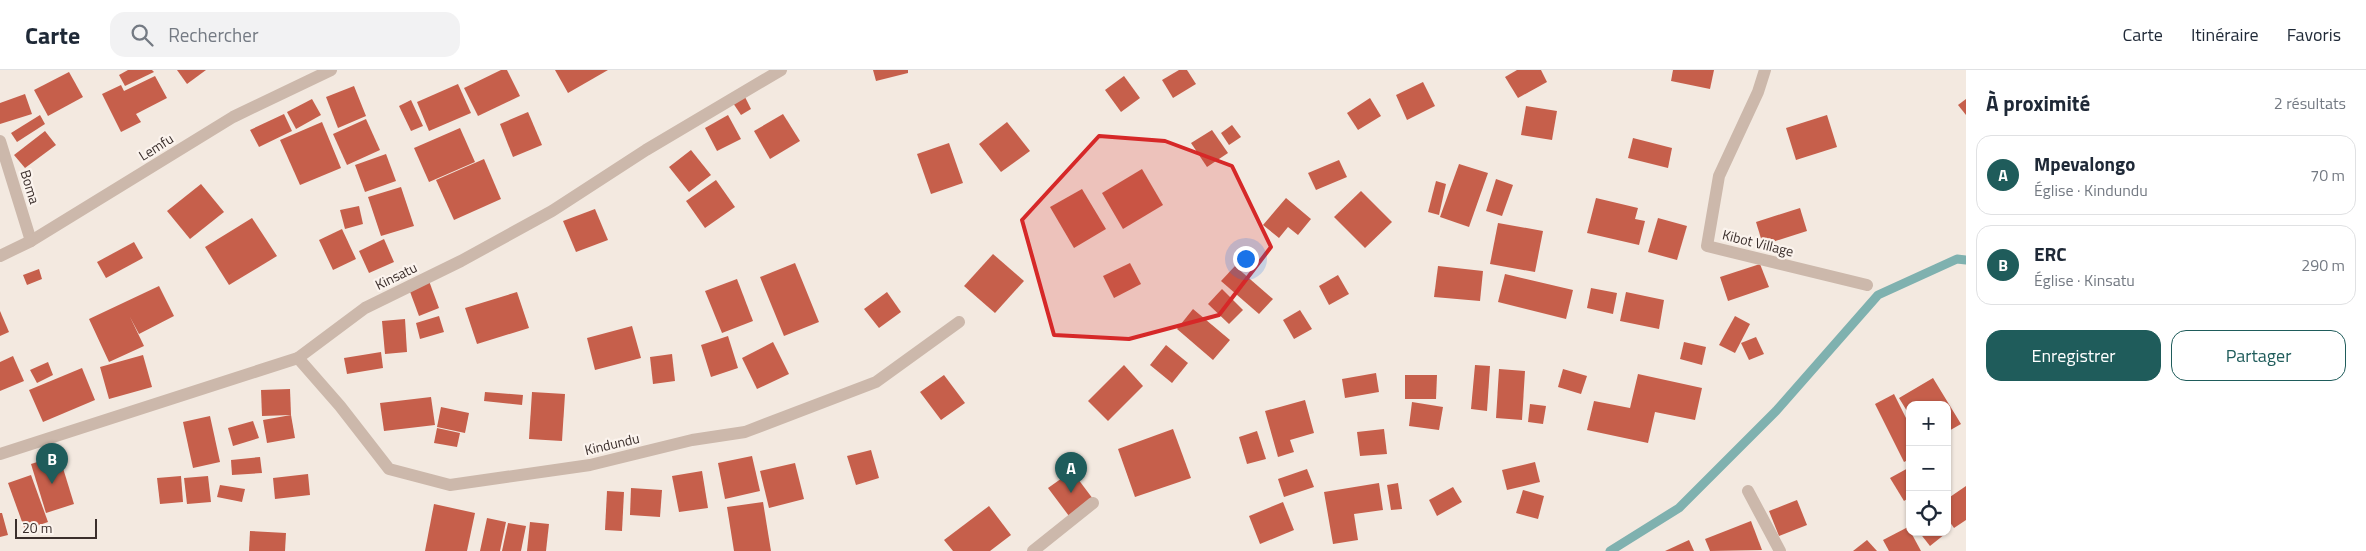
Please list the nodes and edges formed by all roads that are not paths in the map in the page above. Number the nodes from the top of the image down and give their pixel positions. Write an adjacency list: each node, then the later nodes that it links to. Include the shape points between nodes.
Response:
1 (331, 70): 5 (street, Lemfu, via 233,117)
2 (780, 70): 9 (street, Kinsatu, via 552,211 365,308)
3 (1765, 70): 7 (street, Kibot Village, via 1720,176 1708,246)
4 (0, 141): 5 (street, Boma)
5 (31, 241): 6 (street, Lemfu)
6 (0, 256)
7 (1867, 285)
8 (958, 322): 9 (street, Kindundu, via 876,382 745,432 692,440 590,465 450,485 389,469)
9 (298, 358): 10 (street, Kinsatu)
10 (0, 454)
11 (1748, 491): 14 (street)
12 (1093, 503): 13 (street)
13 (1033, 551)
14 (1780, 551)

